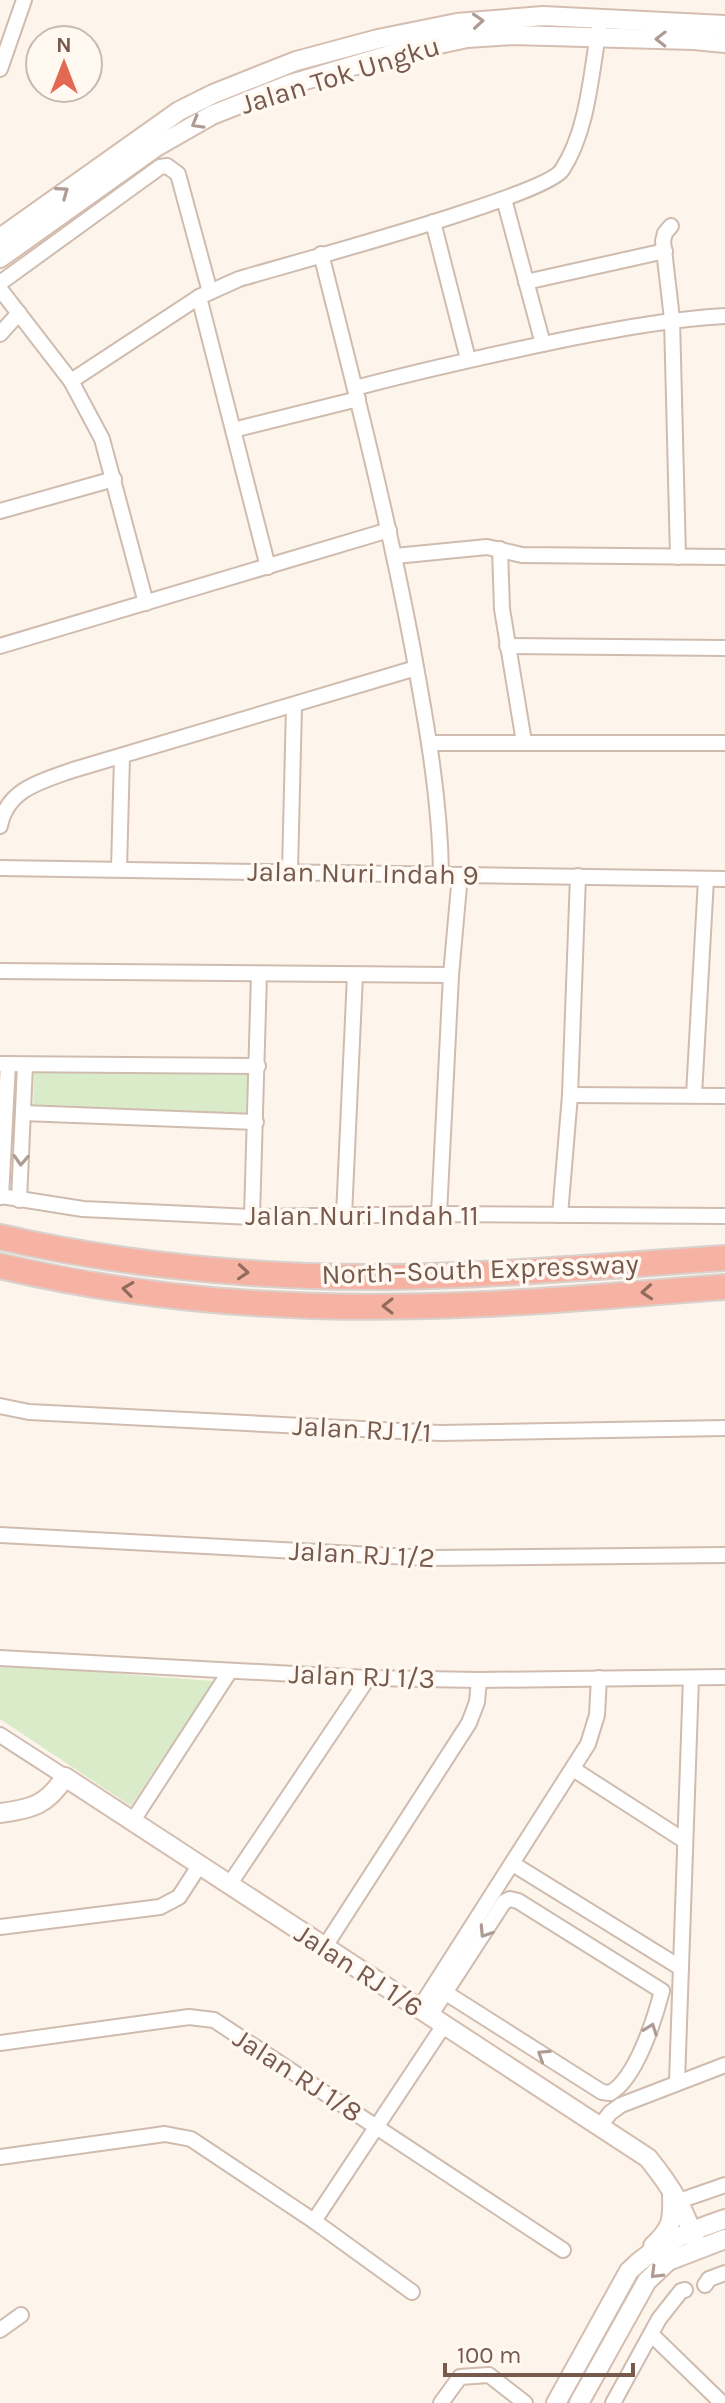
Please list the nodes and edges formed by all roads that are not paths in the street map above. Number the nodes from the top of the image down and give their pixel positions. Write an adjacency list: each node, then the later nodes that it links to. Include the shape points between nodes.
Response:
1 (24, 0): 6 (street)
2 (601, 18): 3 (main road, Jalan Tok Ungku); 4 (street); 10 (main road, Jalan Tok Ungku, one-way to 2, via 179,111 296,61 457,23 543,16)
3 (725, 25)
4 (597, 37): 5 (main road, Jalan Tok Ungku, one-way to 4); 7 (street, via 571,153 556,177); 13 (main road, Jalan Tok Ungku, one-way to 13, via 467,38 288,85 212,115 156,147)
5 (725, 43)
6 (0, 69)
7 (504, 199): 8 (street); 14 (street)
8 (433, 222): 12 (street); 22 (street)
9 (671, 226): 11 (street, via 665,233)
10 (0, 238)
11 (665, 251): 14 (street); 19 (street)
12 (321, 254): 16 (street); 24 (street)
13 (0, 258)
14 (526, 282): 21 (street)
15 (0, 286): 16 (street, via 167,166 178,174); 17 (street)
16 (205, 295): 23 (street); 25 (street)
17 (19, 313): 20 (street); 23 (street)
18 (725, 316): 19 (street)
19 (672, 319): 21 (street); 31 (street)
20 (0, 334)
21 (543, 344): 22 (street)
22 (468, 359): 24 (street)
23 (71, 381): 26 (street, via 102,439)
24 (356, 394): 25 (street); 28 (street)
25 (233, 430): 33 (street)
26 (114, 479): 27 (street); 34 (street)
27 (0, 511)
28 (389, 530): 30 (street); 33 (street)
29 (500, 549): 30 (street); 31 (street, via 522,555); 36 (street)
30 (395, 556): 38 (street)
31 (678, 557): 32 (street)
32 (725, 557)
33 (268, 567): 34 (street)
34 (146, 603): 35 (street)
35 (0, 646)
36 (507, 646): 37 (street); 40 (street)
37 (725, 648)
38 (416, 668): 39 (street); 41 (street)
39 (294, 706): 43 (street); 47 (street)
40 (524, 742): 41 (street); 42 (street)
41 (429, 743): 48 (street)
42 (725, 743)
43 (122, 756): 44 (street, via 19,792); 46 (street)
44 (0, 826)
45 (0, 868): 46 (street, Jalan Nuri Indah 9)
46 (119, 869): 47 (street, Jalan Nuri Indah 9)
47 (290, 871): 48 (street, Jalan Nuri Indah 9)
48 (441, 874): 49 (street, Jalan Nuri Indah 9)
49 (460, 875): 50 (street, Jalan Nuri Indah 9); 56 (street)
50 (578, 876): 51 (street, Jalan Nuri Indah 9); 60 (street)
51 (706, 879): 52 (street, Jalan Nuri Indah 9); 61 (street)
52 (725, 879)
53 (0, 971): 54 (street)
54 (259, 974): 55 (street); 59 (street)
55 (355, 975): 56 (street); 69 (street)
56 (451, 975): 67 (street)
57 (4, 1064): 58 (street); 65 (street)
58 (25, 1065): 59 (street); 63 (street)
59 (258, 1066): 64 (street)
60 (570, 1095): 61 (street); 68 (street)
61 (694, 1095): 62 (street)
62 (725, 1096)
63 (23, 1113): 64 (street); 66 (street, one-way to 66)
64 (256, 1122): 71 (street)
65 (1, 1196): 66 (street, Jalan Nuri Indah 11)
66 (19, 1200): 71 (street, Jalan Nuri Indah 11, via 83,1209)
67 (439, 1214): 68 (street, Jalan Nuri Indah 11); 69 (street, Jalan Nuri Indah 11)
68 (560, 1215): 70 (street, Jalan Nuri Indah 11)
69 (344, 1216): 71 (street, Jalan Nuri Indah 11)
70 (725, 1216)
71 (252, 1217)
72 (0, 1237): 73 (highway, North–South Expressway, one-way to 73, via 138,1262 308,1276 442,1276)
73 (725, 1258)
74 (0, 1266): 75 (highway, North–South Expressway, one-way to 74, via 429,1306 305,1306 128,1290)
75 (725, 1287)
76 (0, 1406): 77 (street, Jalan RJ 1/1, via 29,1412 440,1433)
77 (725, 1428)
78 (0, 1535): 79 (street, Jalan RJ 1/2, via 429,1558)
79 (725, 1555)
80 (0, 1658): 81 (street, Jalan RJ 1/3)
81 (230, 1671): 83 (street, Jalan RJ 1/3); 91 (street)
82 (725, 1677): 85 (street, Jalan RJ 1/3)
83 (368, 1678): 86 (street, Jalan RJ 1/3); 95 (street)
84 (599, 1678): 85 (street, Jalan RJ 1/3); 86 (street, Jalan RJ 1/3); 88 (street, via 597,1715)
85 (691, 1678): 92 (street)
86 (479, 1680): 97 (street, via 469,1723)
87 (0, 1735): 89 (street, Jalan RJ 1/6)
88 (573, 1769): 92 (street); 93 (street)
89 (65, 1777): 90 (main road, via 54,1795 41,1803); 91 (main road, Jalan RJ 1/6)
90 (0, 1813)
91 (132, 1822): 94 (main road, Jalan RJ 1/6)
92 (685, 1841): 98 (street)
93 (513, 1864): 98 (street); 102 (street)
94 (199, 1866): 95 (main road, Jalan RJ 1/6); 96 (street, via 179,1897 160,1907)
95 (229, 1885): 97 (main road, Jalan RJ 1/6)
96 (0, 1927)
97 (324, 1948): 102 (main road, Jalan RJ 1/6)
98 (681, 1968): 101 (street)
99 (662, 1991): 100 (street, one-way to 100, via 510,1899); 101 (street); 106 (street, one-way to 99, via 619,2088 648,2039)
100 (446, 1993): 102 (street); 106 (street, one-way to 100)
101 (680, 1996): 105 (street)
102 (431, 2017): 108 (main road, Jalan RJ 1/6); 109 (street)
103 (0, 2043): 109 (street, Jalan RJ 1/8, via 201,2017 214,2020)
104 (725, 2065): 105 (street)
105 (677, 2082): 107 (street)
106 (610, 2093): 107 (street)
107 (614, 2109): 108 (street)
108 (600, 2126): 112 (main road, Jalan RJ 1/6, via 648,2158)
109 (376, 2127): 114 (street); 118 (street, Jalan RJ 1/8)
110 (0, 2157): 114 (street, via 178,2136 191,2139)
111 (725, 2185): 112 (street)
112 (675, 2194): 115 (main road, Jalan RJ 1/6); 119 (main road, via 667,2232)
113 (725, 2219): 115 (main road)
114 (314, 2221): 123 (street)
115 (692, 2230): 117 (main road, Jalan RJ 1/6); 119 (main road)
116 (725, 2239): 117 (main road)
117 (698, 2249): 130 (main road, one-way to 130, via 668,2261 647,2281)
118 (563, 2250)
119 (646, 2254): 129 (main road, via 618,2287)
120 (725, 2273): 121 (street)
121 (705, 2285)
122 (685, 2290): 126 (street)
123 (412, 2292)
124 (21, 2315): 125 (street)
125 (0, 2330)
126 (652, 2335): 131 (street); 132 (street)
127 (441, 2403): 128 (street, via 460,2377 489,2375)
128 (525, 2403)
129 (556, 2403)
130 (579, 2403)
131 (613, 2403)
132 (722, 2403)

